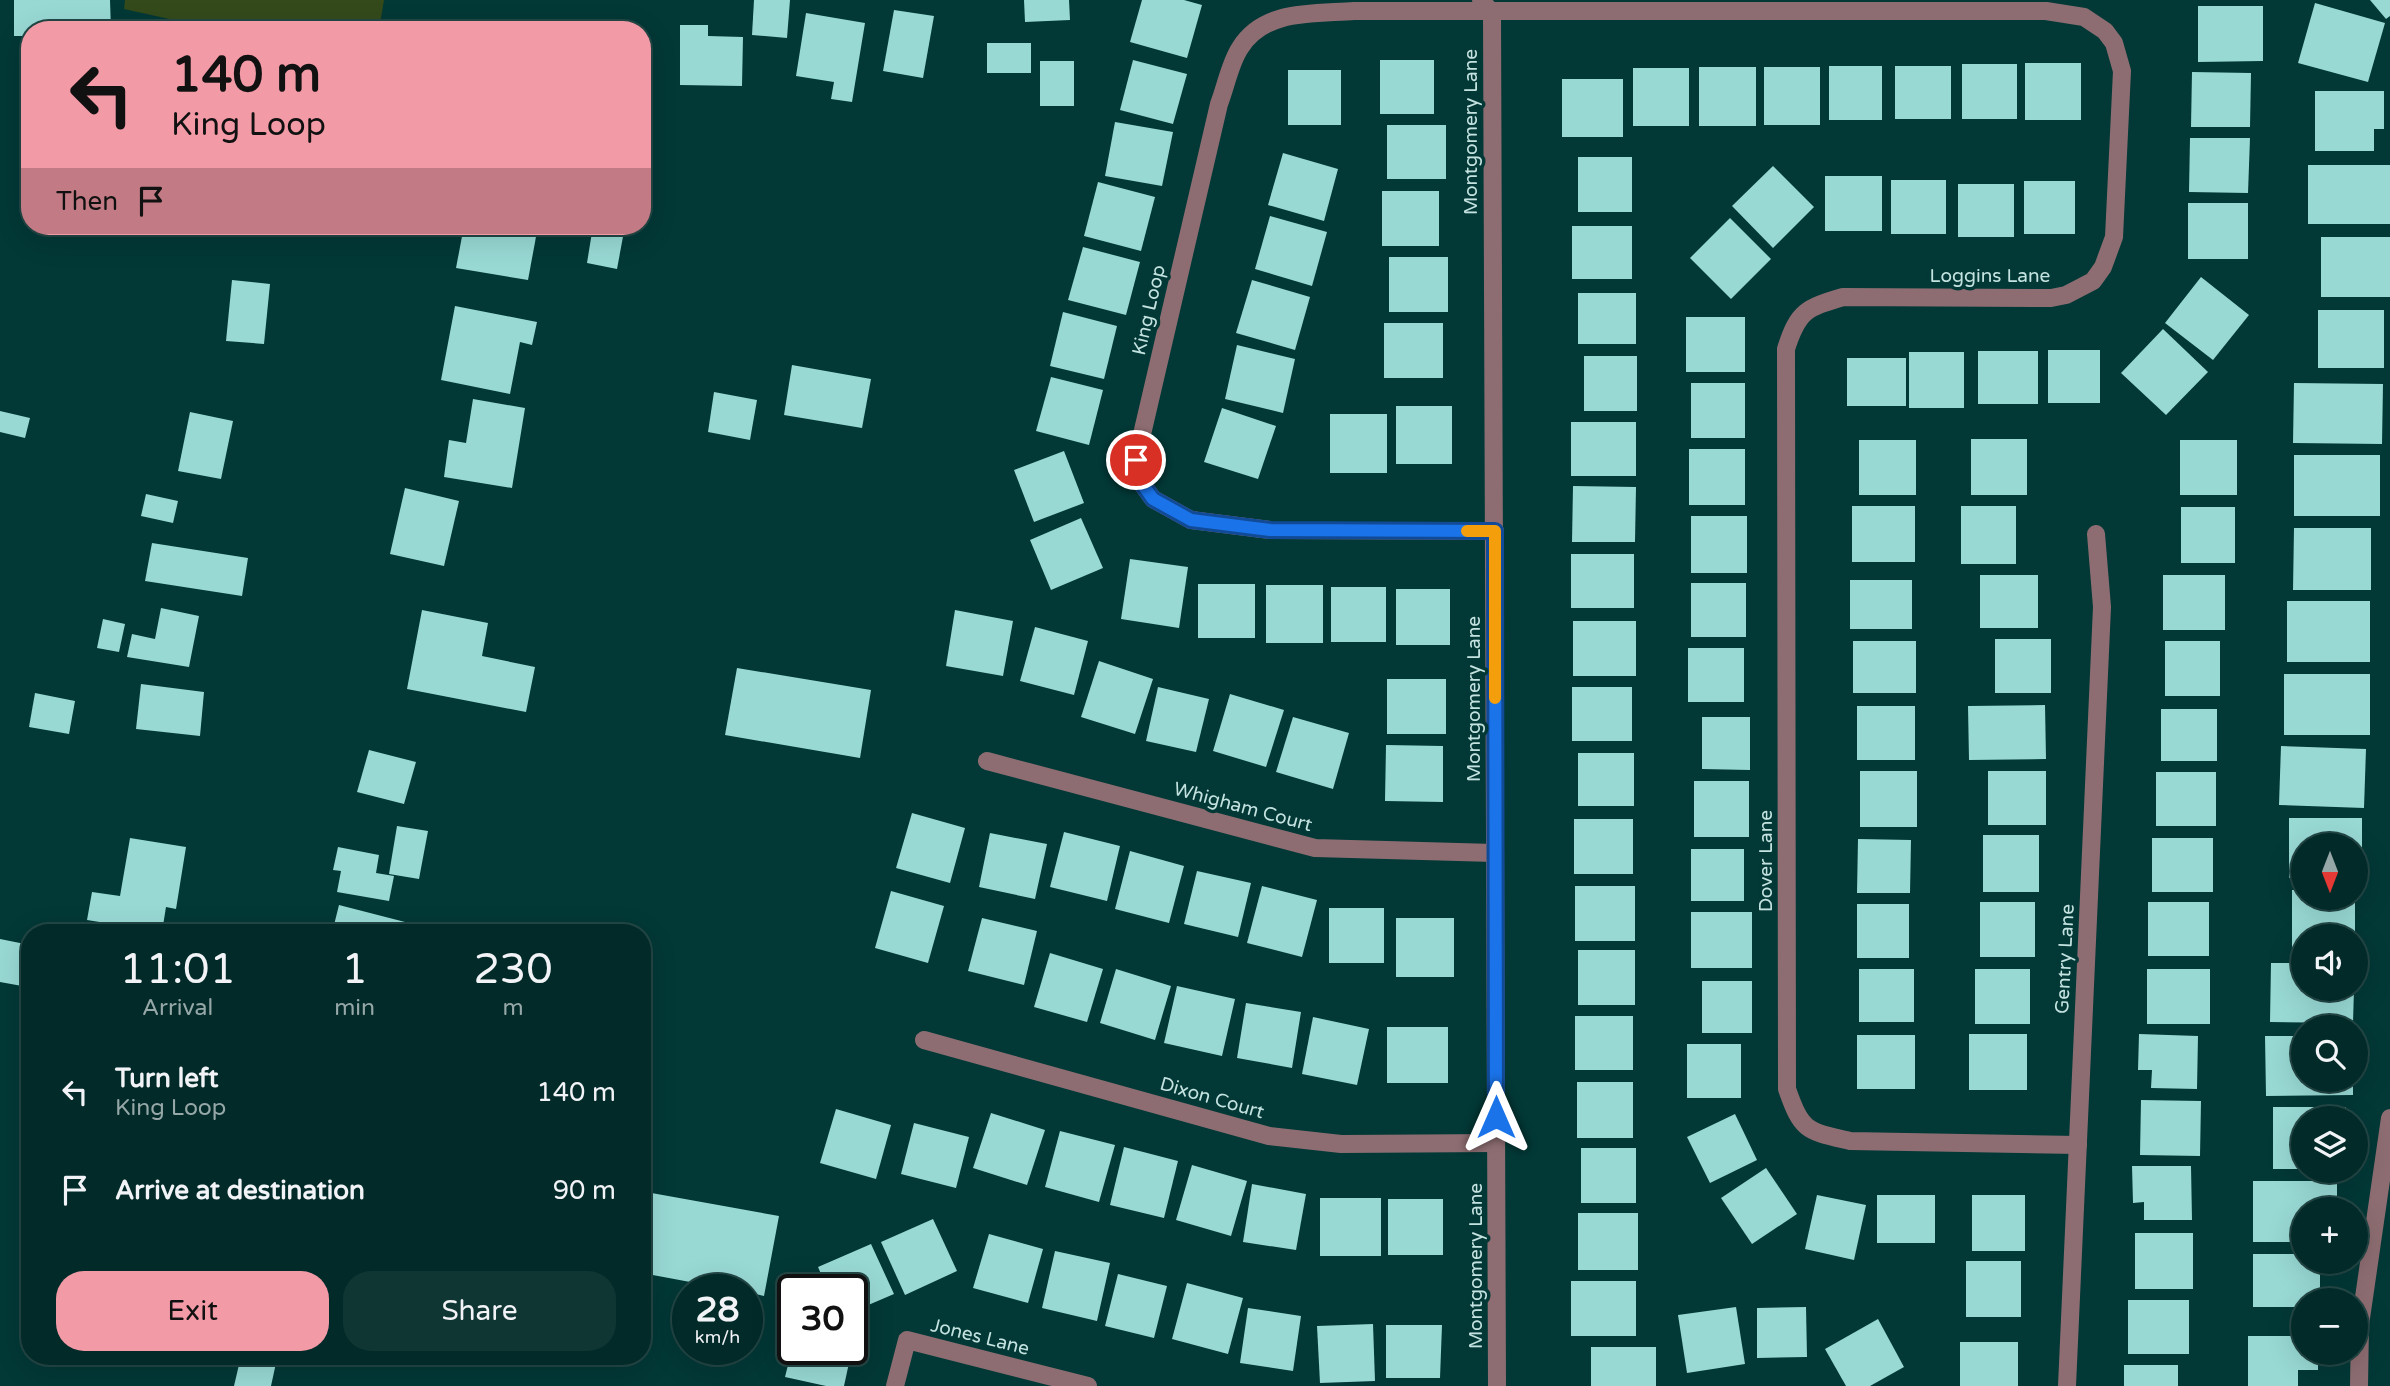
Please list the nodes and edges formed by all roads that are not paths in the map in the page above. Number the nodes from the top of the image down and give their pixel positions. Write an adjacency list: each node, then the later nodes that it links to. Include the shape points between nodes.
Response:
1 (1492, 4): 2 (street, King Loop, via 2046,11 2084,17); 4 (street, Montgomery Lane); 4 (street, King Loop, via 1283,16 1254,31 1239,49 1219,104 1136,460 1140,481 1153,499 1191,520 1270,530)
2 (2105, 31): 3 (street, Loggins Lane, via 2114,43 2122,71 2114,237 2093,281 2051,298 1843,297 1811,307)
3 (1799, 318): 11 (street, Dover Lane, via 1786,349 1787,1089 1797,1117 1814,1132 1850,1141)
4 (1495, 531): 7 (street, Montgomery Lane)
5 (2096, 534): 11 (street, Gentry Lane, via 2102,607)
6 (987, 761): 7 (street, Whigham Court, via 1315,848)
7 (1494, 853): 10 (street, Montgomery Lane)
8 (925, 1040): 10 (street, Dixon Court, via 1269,1136 1341,1144)
9 (2390, 1118): 16 (street, via 2360,1325)
10 (1496, 1143): 14 (street, Montgomery Lane)
11 (2078, 1145): 15 (street, Gentry Lane)
12 (895, 1386): 13 (street, Jones Lane, via 907,1340)
13 (1088, 1386)
14 (1497, 1386)
15 (2067, 1386)
16 (2359, 1386)

